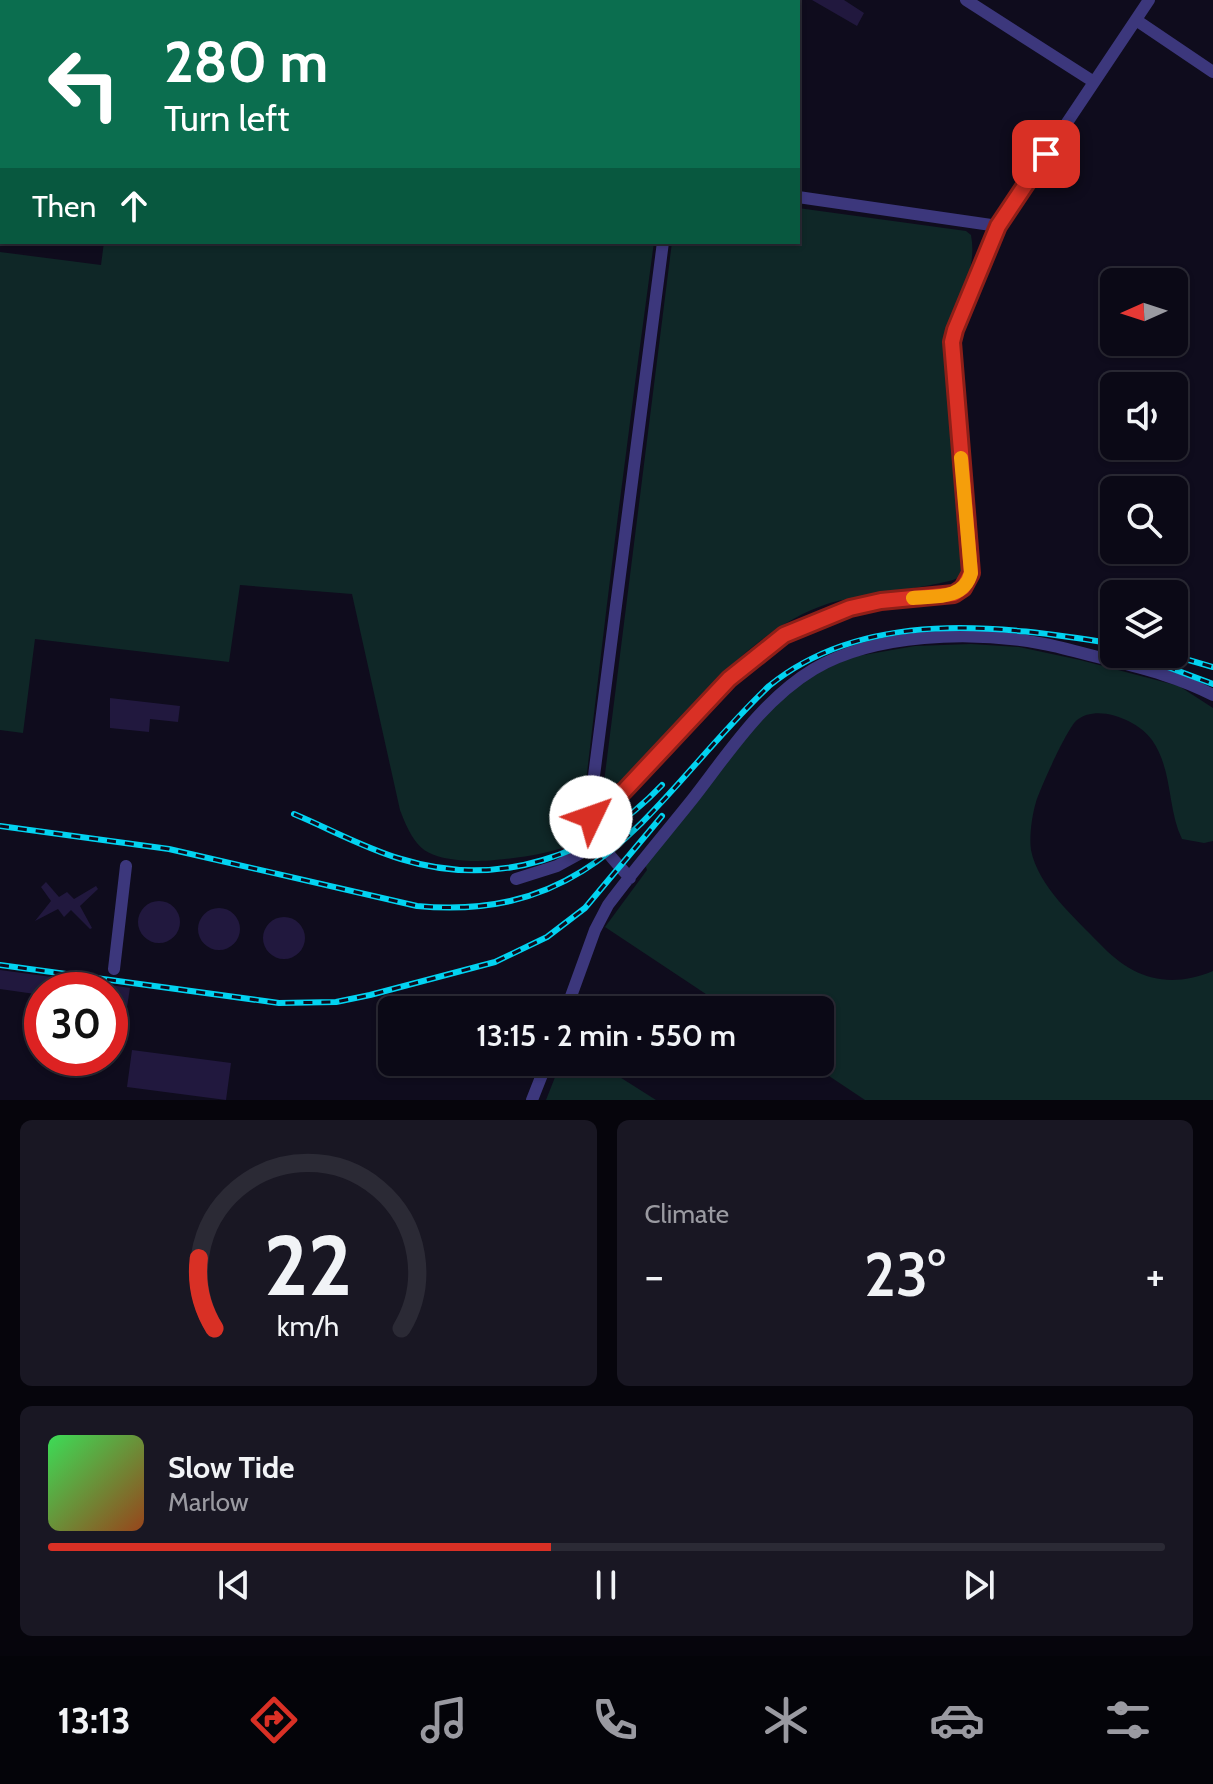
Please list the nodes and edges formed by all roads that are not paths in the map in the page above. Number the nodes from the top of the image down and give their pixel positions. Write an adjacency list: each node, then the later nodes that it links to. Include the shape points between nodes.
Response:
1 (966, 0): 5 (street)
2 (1149, 0): 3 (street)
3 (1136, 20): 4 (street); 5 (street)
4 (1213, 72)
5 (1094, 82): 7 (street)
6 (800, 197): 7 (street)
7 (998, 226): 10 (street, via 952,342 969,581 954,594 850,608 784,635 729,679 624,791)
8 (663, 244): 10 (street)
9 (1213, 695): 13 (street, via 1168,675 1010,639 918,638 845,654 795,682 761,714)
10 (591, 799): 11 (street)
11 (599, 843): 13 (street); 14 (street, via 557,866)
12 (126, 866): 15 (street)
13 (630, 878): 16 (street, via 600,918)
14 (516, 879)
15 (114, 969)
16 (571, 996)
17 (541, 1076): 18 (street)
18 (532, 1100)

